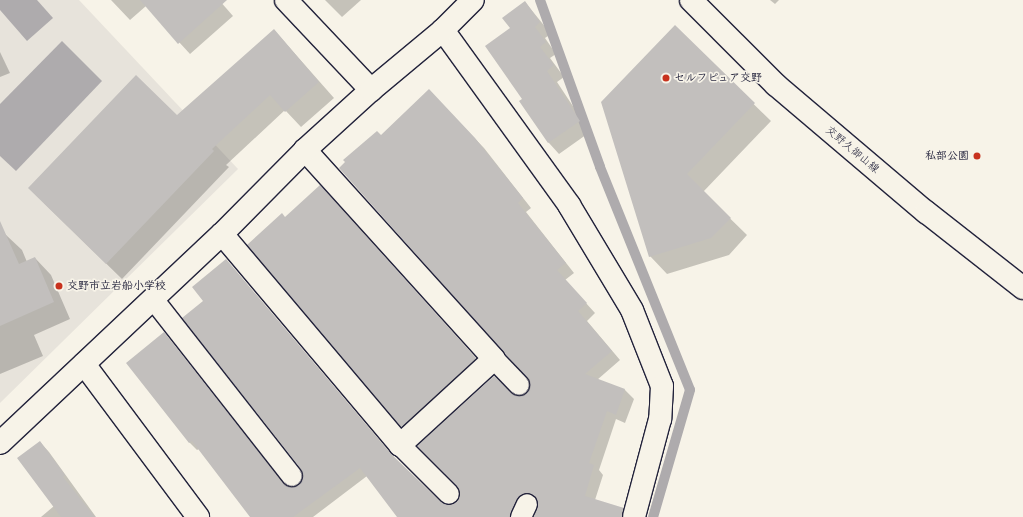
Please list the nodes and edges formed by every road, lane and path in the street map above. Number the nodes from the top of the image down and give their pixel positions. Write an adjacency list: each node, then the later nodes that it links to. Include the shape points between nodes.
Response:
1 (286, 0): 5 (street)
2 (473, 0): 4 (street)
3 (691, 0): 8 (street, 交野久御山線, via 776,85 926,212)
4 (443, 30): 5 (street); 18 (street, via 569,205 632,310 662,386 660,420)
5 (371, 90): 6 (street)
6 (305, 150): 7 (street); 10 (street)
7 (222, 234): 9 (street); 14 (street)
8 (1023, 288)
9 (153, 299): 11 (street); 15 (lane)
10 (494, 359): 12 (lane); 14 (street)
11 (84, 364): 13 (street); 17 (street)
12 (519, 386)
13 (0, 443)
14 (400, 445): 16 (lane)
15 (292, 476)
16 (449, 494)
17 (198, 517)
18 (634, 517)

